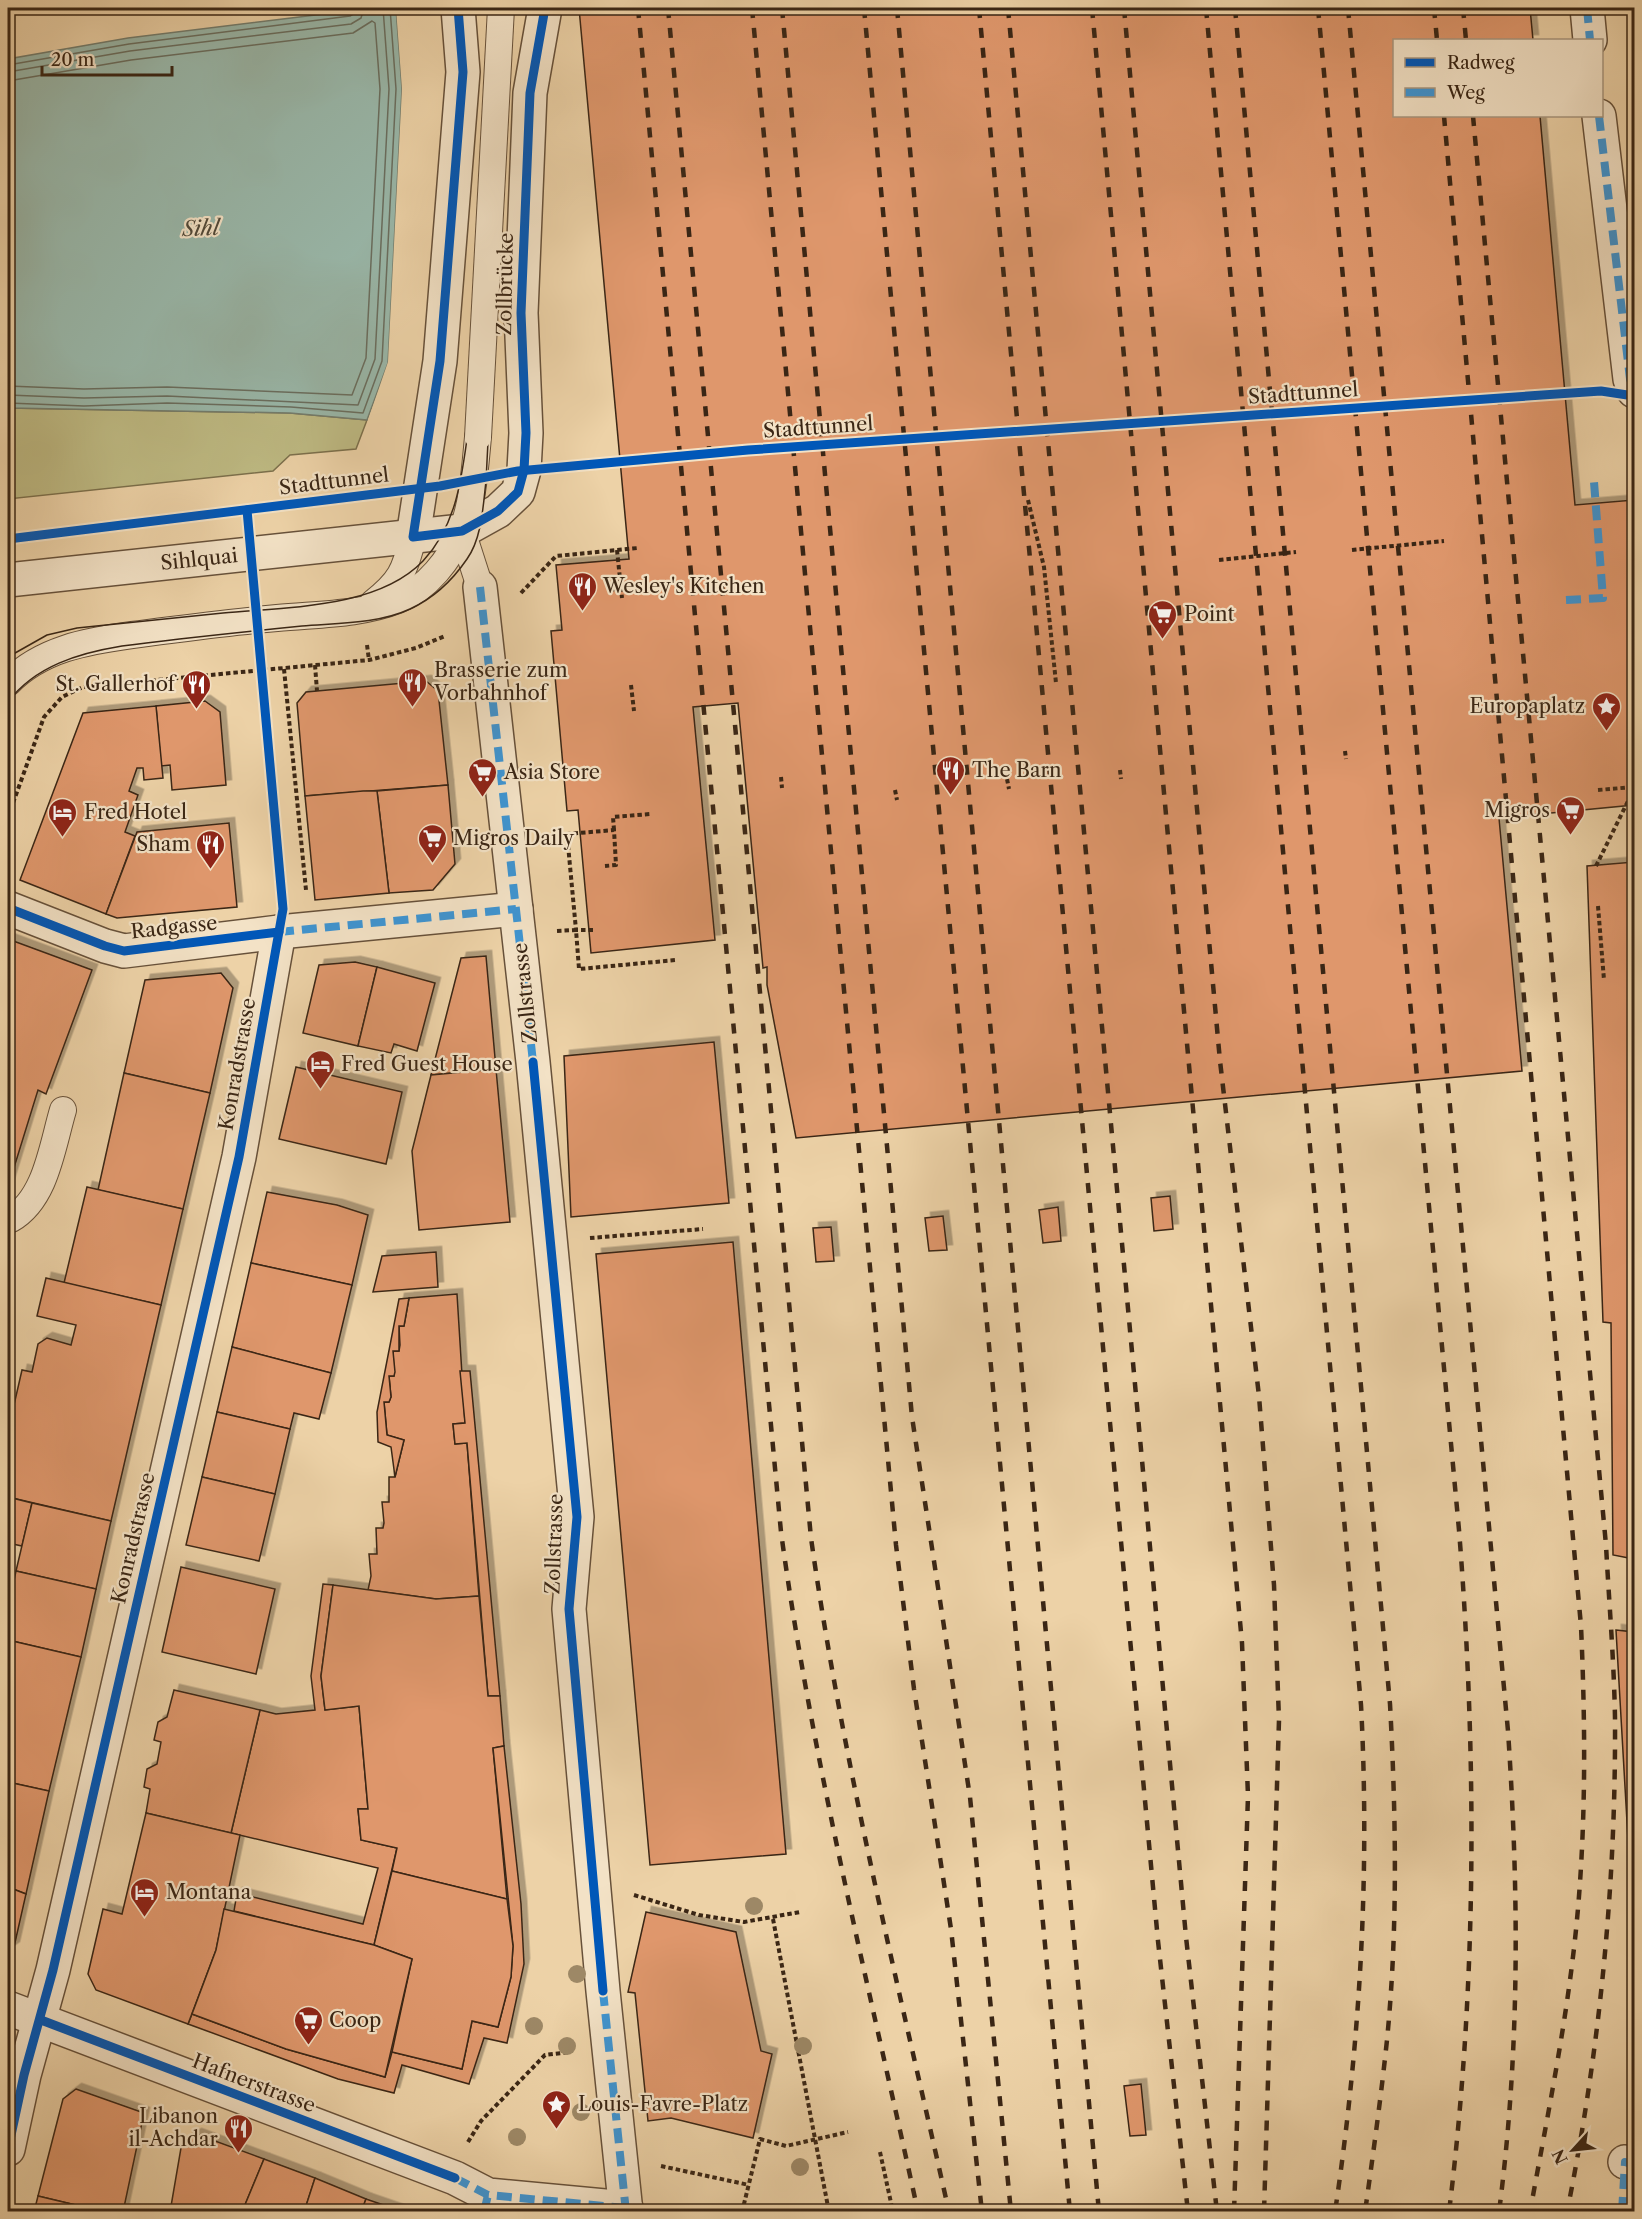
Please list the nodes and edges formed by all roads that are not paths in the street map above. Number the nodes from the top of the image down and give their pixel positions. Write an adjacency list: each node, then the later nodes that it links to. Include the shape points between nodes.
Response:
1 (458, 8): 9 (street, via 463,72 440,361)
2 (501, 8): 8 (lane, Zollbrücke, bridge, via 478,437 472,492)
3 (546, 8): 8 (street, Zollbrücke, via 530,93 521,313 524,470 518,492 498,512)
4 (1587, 8): 5 (street)
5 (1590, 39)
6 (1599, 117): 7 (street)
7 (1632, 385)
8 (462, 531): 9 (street, Sihlquai); 11 (lane, Zollstrasse); 12 (lane, Zollbrücke, via 444,563 423,586 399,600)
9 (414, 537): 10 (street, Sihlquai); 12 (lane, via 406,568 394,586)
10 (8, 580)
11 (480, 587): 15 (street, Zollstrasse)
12 (364, 610): 13 (lane, Zollbrücke, via 99,639 38,659)
13 (8, 683)
14 (8, 908): 16 (street, Radgasse, via 124,951)
15 (516, 909): 16 (street, Radgasse); 23 (street, Zollstrasse, via 577,1517 569,1609)
16 (279, 932): 20 (street, Konradstrasse, via 239,1157)
17 (63, 1110): 18 (lane, via 35,1197)
18 (10, 1219)
19 (8, 2008): 20 (street, Hafnerstrasse)
20 (41, 2020): 21 (street, Konradstrasse); 22 (street, Hafnerstrasse, via 455,2178)
21 (8, 2149)
22 (486, 2203): 23 (street, Hafnerstrasse)
23 (626, 2210)

